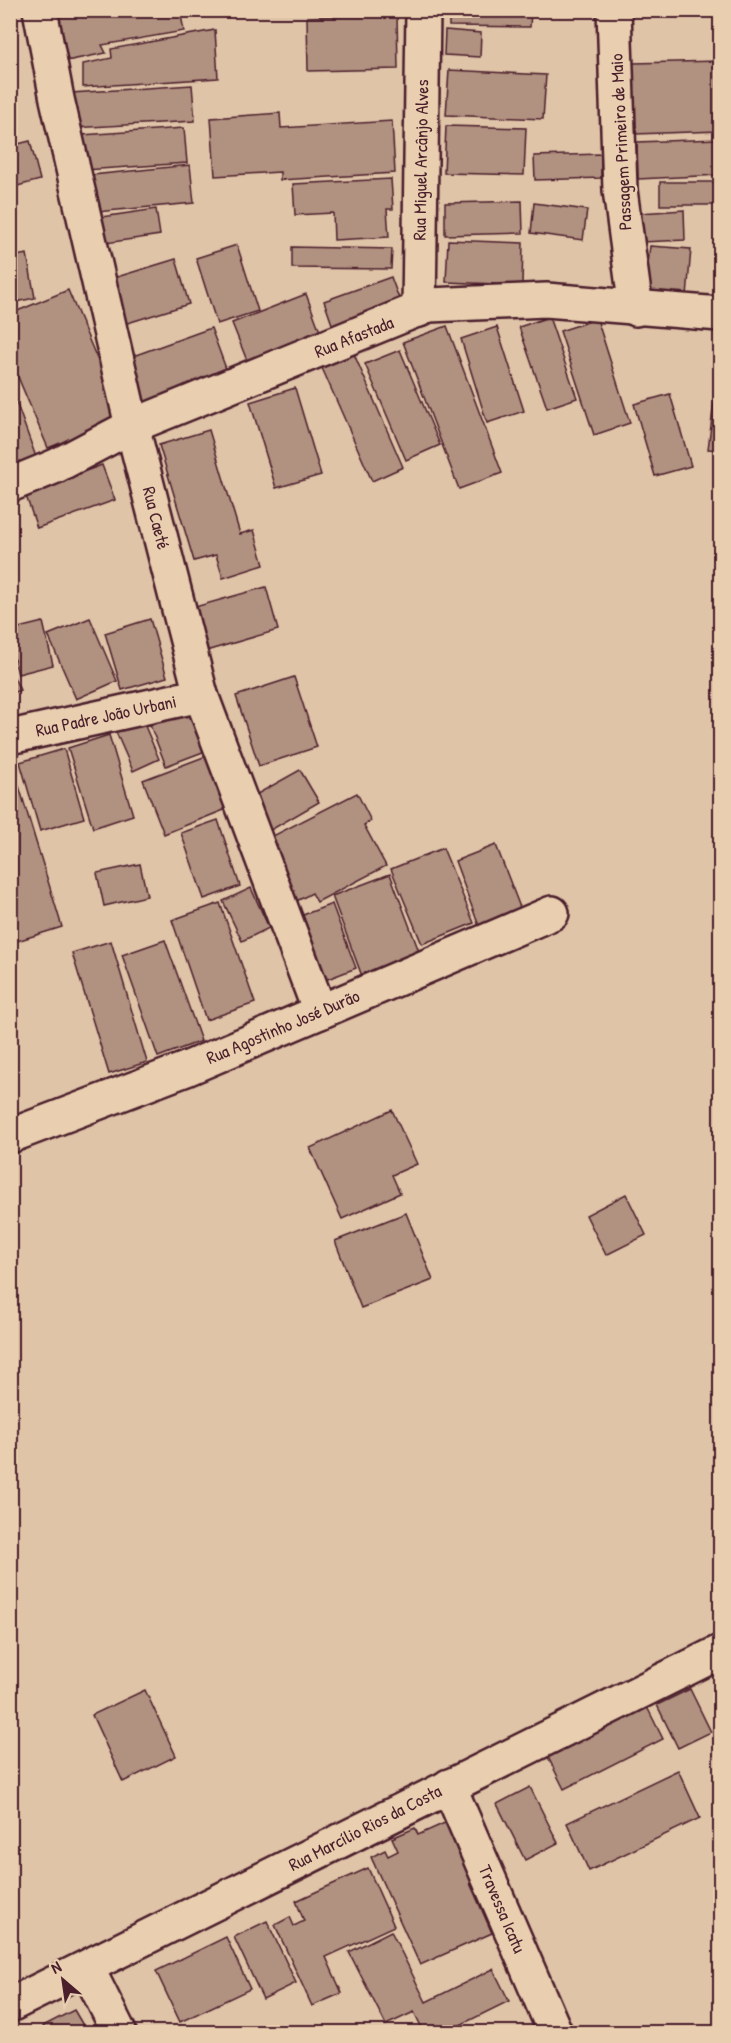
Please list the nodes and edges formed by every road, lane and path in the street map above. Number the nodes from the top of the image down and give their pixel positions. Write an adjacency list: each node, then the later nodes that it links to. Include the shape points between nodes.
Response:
1 (40, 10): 7 (street, Rua Caeté)
2 (423, 10): 5 (street, Rua Miguel Arcânjo Alves)
3 (614, 10): 4 (street, Passagem Primeiro de Maio, via 620,190)
4 (636, 309): 5 (street, Rua Afastada, via 546,300 440,304); 6 (street, Rua Afastada)
5 (419, 310): 7 (street, Rua Afastada)
6 (720, 314)
7 (132, 426): 8 (street, Rua Afastada); 9 (street, Rua Caeté)
8 (10, 485)
9 (201, 695): 10 (street, Rua Padre João Urbani); 12 (street, Rua Caeté)
10 (10, 737)
11 (552, 913): 12 (street, Rua Agostinho José Durão)
12 (320, 1012): 13 (street, Rua Agostinho José Durão, via 186,1069)
13 (10, 1136)
14 (720, 1652): 15 (street, Rua Marcílio Rios da Costa)
15 (449, 1786): 16 (street, Rua Marcílio Rios da Costa); 19 (street, Travessa Icatu)
16 (87, 1968): 17 (street, Rua Marcílio Rios da Costa); 18 (street)
17 (10, 2005)
18 (119, 2032)
19 (555, 2032)

